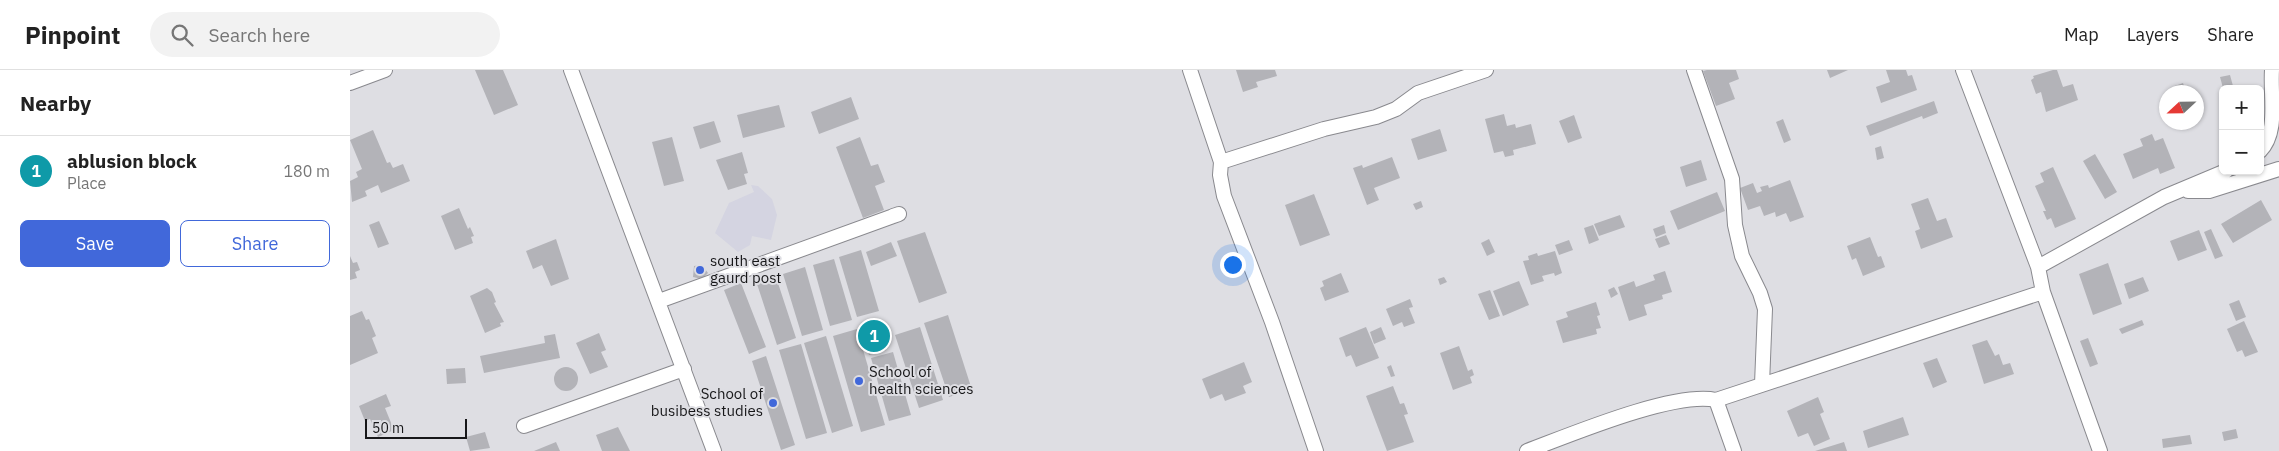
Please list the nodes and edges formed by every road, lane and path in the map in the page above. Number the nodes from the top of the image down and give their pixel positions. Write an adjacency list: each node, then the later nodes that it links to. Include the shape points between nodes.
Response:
1 (385, 70): 8 (street)
2 (571, 70): 17 (street)
3 (1190, 70): 10 (street)
4 (1486, 70): 10 (street, via 1418,93 1376,117 1324,129)
5 (1694, 70): 19 (street, via 1732,179 1737,240 1764,309)
6 (1963, 70): 15 (street)
7 (2272, 70): 9 (street)
8 (350, 83)
9 (2274, 141)
10 (1221, 162): 23 (street, via 1224,196)
11 (2279, 169): 13 (street, via 2209,191)
12 (2219, 174): 13 (street)
13 (2181, 191): 15 (street, via 2164,197)
14 (893, 216): 17 (street)
15 (2038, 267): 16 (street)
16 (2043, 292): 19 (street); 26 (street)
17 (659, 301): 18 (street)
18 (684, 369): 21 (street); 22 (street)
19 (1762, 384): 20 (street)
20 (1716, 400): 24 (street, via 1689,398 1609,421); 25 (street)
21 (524, 426)
22 (714, 451)
23 (1316, 451)
24 (1528, 451)
25 (1734, 451)
26 (2100, 451)

